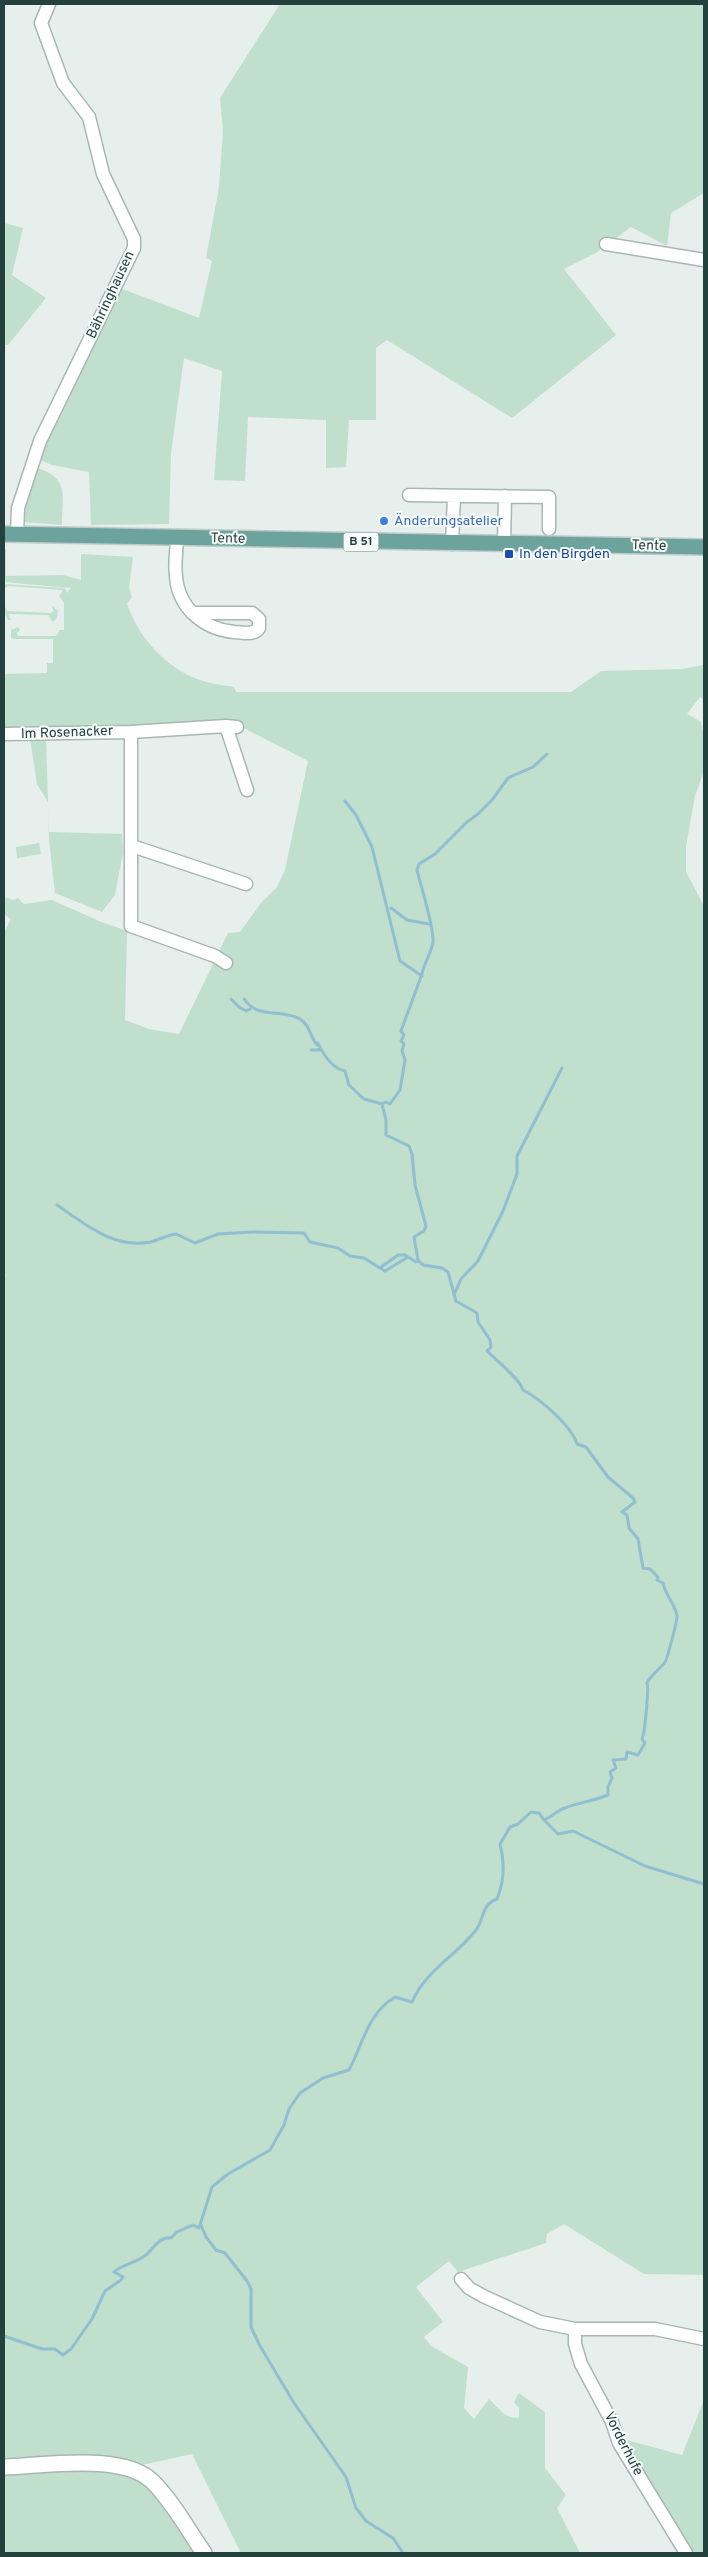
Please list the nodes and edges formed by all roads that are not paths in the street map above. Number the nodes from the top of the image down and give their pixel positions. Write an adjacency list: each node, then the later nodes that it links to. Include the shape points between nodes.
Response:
1 (49, 4): 8 (street, Bähringhausen, via 41,23 63,83 88,117 103,174 134,239 134,248 40,441)
2 (606, 244): 3 (street)
3 (704, 260)
4 (409, 495): 5 (street)
5 (454, 496): 6 (street); 10 (street)
6 (505, 496): 7 (street, via 549,497); 11 (street)
7 (549, 529)
8 (10, 534): 9 (main road, Tente / B 51)
9 (177, 537): 10 (main road, Tente / B 51); 13 (street, via 175,575 179,594)
10 (452, 544): 11 (main road, Tente / B 51)
11 (504, 544): 12 (main road, Tente / B 51)
12 (704, 547)
13 (192, 613)
14 (130, 732): 15 (street, Im Rosenacker); 16 (street, Im Rosenacker, via 232,727); 17 (street, Im Rosenacker)
15 (4, 734)
16 (247, 790)
17 (132, 846): 18 (street); 19 (street, Im Rosenacker, via 131,926 215,956)
18 (246, 884)
19 (226, 963)
20 (461, 2279): 21 (street, via 469,2288 515,2312 540,2322)
21 (575, 2329): 22 (street, via 655,2329); 25 (street, Vorderhufe, via 575,2344 581,2364 612,2422 619,2443)
22 (704, 2339)
23 (4, 2466): 24 (street, via 117,2465 140,2472 152,2481)
24 (204, 2553)
25 (686, 2553)

